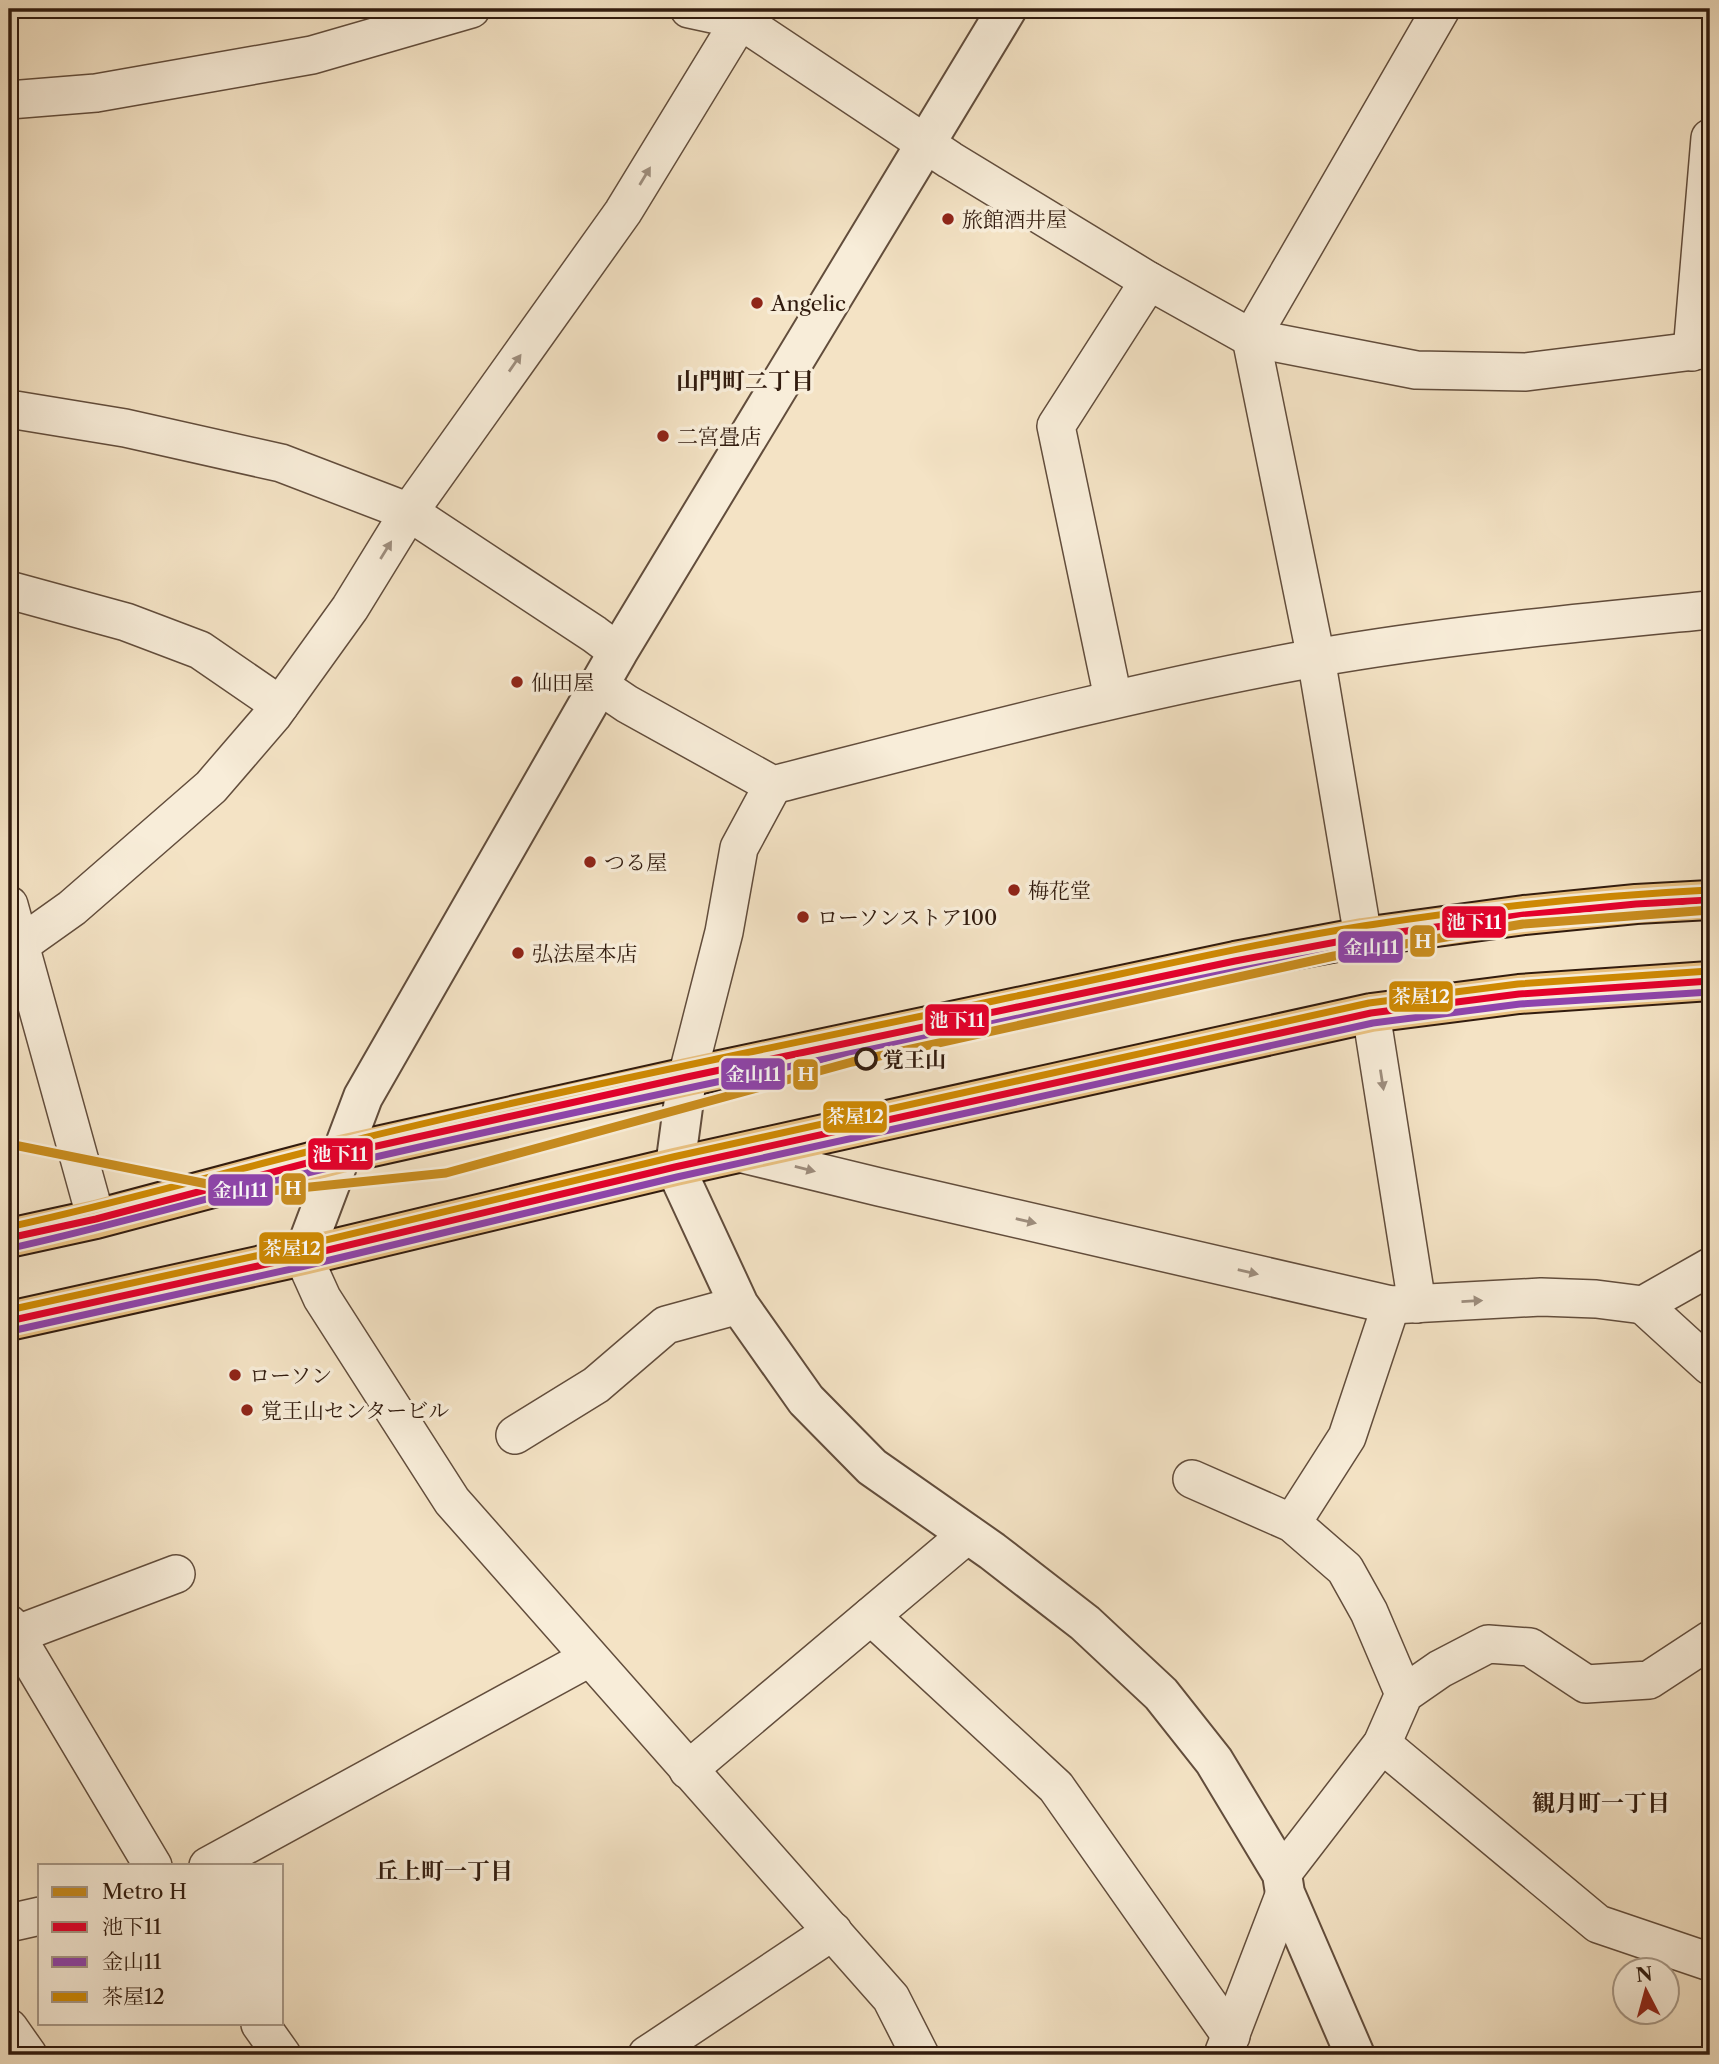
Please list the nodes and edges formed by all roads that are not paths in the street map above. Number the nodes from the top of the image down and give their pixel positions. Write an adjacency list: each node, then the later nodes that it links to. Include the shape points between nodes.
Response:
1 (471, 9): 6 (street, via 312,55 96,93)
2 (689, 9): 5 (street)
3 (1007, 9): 8 (street)
4 (1441, 9): 10 (street)
5 (742, 12): 8 (street); 13 (street, one-way to 5, via 623,212)
6 (9, 100)
7 (1710, 138): 11 (street)
8 (926, 143): 9 (street); 16 (street)
9 (1149, 281): 10 (street); 19 (street, via 1056,426)
10 (1251, 338): 11 (street, via 1416,370 1526,372); 17 (street)
11 (1701, 350)
12 (9, 409): 13 (street, via 125,428 281,463)
13 (409, 512): 16 (street); 20 (street, one-way to 13, via 350,608)
14 (9, 590): 20 (street, via 126,621 200,650)
15 (1710, 610): 17 (street, via 1490,632)
16 (618, 652): 18 (street)
17 (1316, 658): 19 (street); 24 (street)
18 (599, 685): 21 (street); 30 (street, via 363,1097)
19 (1113, 698): 21 (street)
20 (280, 705): 25 (street, via 211,787 72,908)
21 (773, 785): 28 (street, via 739,848 724,932)
22 (1710, 900): 24 (main road, via 1524,915)
23 (9, 905): 25 (street)
24 (1363, 937): 28 (main road)
25 (14, 950): 32 (street)
26 (1710, 981): 27 (main road, via 1519,994)
27 (1371, 1013): 29 (main road); 36 (street, one-way to 36)
28 (687, 1077): 30 (main road); 31 (street)
29 (739, 1153): 31 (main road); 36 (street, one-way to 36)
30 (341, 1154): 32 (main road); 34 (street)
31 (675, 1167): 34 (main road); 37 (street)
32 (96, 1219): 33 (main road)
33 (9, 1238)
34 (303, 1255): 39 (main road); 49 (street, via 322,1298 452,1502)
35 (1710, 1267): 38 (street)
36 (1404, 1304): 38 (street, one-way to 38, via 1541,1297); 43 (street, via 1347,1437)
37 (739, 1305): 41 (street, via 666,1325 596,1385); 44 (street, via 806,1400 872,1467)
38 (1643, 1305): 40 (street)
39 (9, 1321)
40 (1710, 1366)
41 (515, 1435)
42 (1192, 1479): 43 (street)
43 (1292, 1523): 50 (street, via 1345,1569)
44 (968, 1534): 46 (street); 55 (street, via 1085,1623 1161,1693 1214,1761)
45 (177, 1574): 47 (street)
46 (872, 1616): 52 (street); 62 (street, via 1056,1787)
47 (12, 1629): 53 (street)
48 (1710, 1640): 50 (street, via 1649,1680 1586,1684 1530,1647 1488,1644)
49 (589, 1658): 52 (street); 54 (street)
50 (1404, 1694): 51 (street)
51 (1382, 1744): 55 (street); 59 (street, via 1598,1924)
52 (688, 1770): 58 (street)
53 (152, 1864)
54 (212, 1864)
55 (1283, 1883): 62 (street); 67 (street)
56 (38, 1916): 57 (street)
57 (9, 1923)
58 (833, 1931): 65 (street); 66 (street, via 891,1998)
59 (1710, 1962)
60 (261, 2025): 64 (street)
61 (9, 2028): 63 (street)
62 (1227, 2045)
63 (28, 2055)
64 (282, 2055)
65 (647, 2055)
66 (920, 2055)
67 (1355, 2055)

